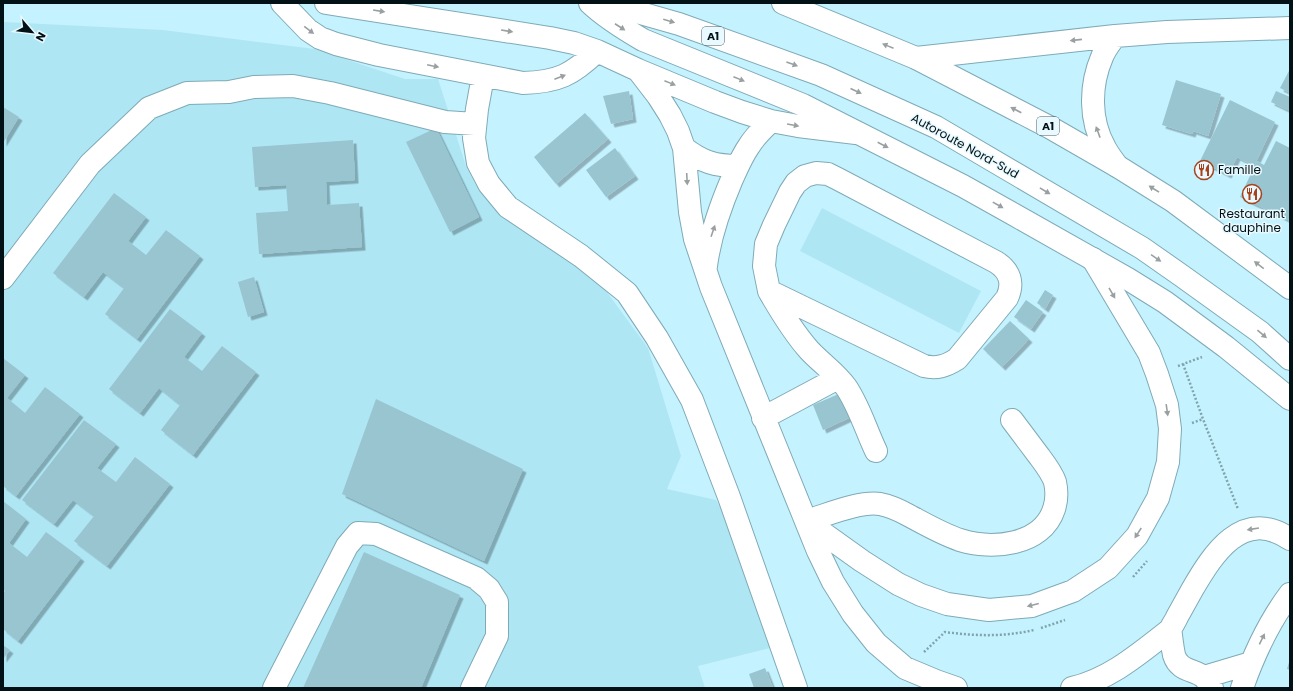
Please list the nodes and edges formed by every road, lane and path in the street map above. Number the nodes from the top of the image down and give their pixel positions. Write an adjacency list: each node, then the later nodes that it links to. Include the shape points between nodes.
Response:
1 (282, 3): 11 (main road, one-way to 11, via 308,30 336,44)
2 (326, 3): 8 (main road, one-way to 8, via 550,38)
3 (590, 3): 14 (main road, one-way to 14, via 621,28 643,40 787,98)
4 (605, 3): 20 (main road, Autoroute Nord-Sud / A1, one-way to 20, via 679,24 820,75 936,127 1142,248)
5 (783, 3): 9 (main road, A1, one-way to 5)
6 (1290, 28): 7 (main road)
7 (1115, 36): 9 (main road, one-way to 9); 17 (main road, one-way to 7, via 1104,146 1096,124 1093,101 1095,78 1102,56)
8 (597, 51): 10 (main road); 11 (main road, one-way to 8, via 523,84 544,82 564,76 582,66)
9 (916, 58): 17 (main road, A1, one-way to 9, via 1051,128)
10 (638, 70): 12 (main road, one-way to 12, via 715,102); 15 (main road, via 670,115)
11 (483, 76): 13 (main road)
12 (771, 121): 14 (main road, one-way to 14); 16 (main road, via 748,146)
13 (475, 124): 21 (main road, via 445,122 344,96 293,86 187,93 149,108 90,164); 47 (main road, via 474,138 478,163 489,184 508,207 581,256 626,293 657,338 692,400 729,496)
14 (860, 133): 18 (main road, one-way to 18, via 963,186)
15 (684, 148): 16 (main road, via 695,157 709,163); 19 (main road, one-way to 19, via 690,212 695,239)
16 (738, 166): 19 (main road, one-way to 16, via 711,237)
17 (1117, 166): 22 (main road, A1, one-way to 17, via 1173,201)
18 (1093, 260): 24 (main road); 28 (main road, one-way to 28, via 1149,354)
19 (705, 269): 31 (main road)
20 (1182, 276): 24 (main road); 26 (main road, Autoroute Nord-Sud / A1, one-way to 26, via 1260,332)
21 (3, 278)
22 (1290, 288)
23 (769, 291): 23 (main road, via 764,266 766,244 771,231 796,183 805,176 816,173 828,174 996,262 1007,271 1011,284 1008,298 956,359 942,367 933,368 921,365); 29 (main road, via 798,337)
24 (1165, 302): 25 (main road)
25 (1226, 347): 27 (path); 30 (main road)
26 (1290, 359)
27 (1183, 364): 28 (path); 35 (path)
28 (1158, 374): 34 (main road, one-way to 34, via 1167,405 1170,429 1168,462 1158,498 1137,536 1108,568 1072,591 1032,606 989,610 947,604 898,584)
29 (838, 378): 31 (main road); 33 (main road, via 851,396)
30 (1290, 399)
31 (763, 418): 34 (main road)
32 (1012, 420): 34 (main road, via 1050,471 1057,492 1056,504 1047,524 1028,537 996,545 978,544 941,532 894,508 880,504 864,504)
33 (876, 451)
34 (806, 521): 48 (main road, via 833,582 853,614 876,643 905,668)
35 (1246, 530): 36 (main road, one-way to 35, via 1269,529); 38 (main road, via 1225,543 1214,555)
36 (1290, 538)
37 (1290, 594): 43 (main road, one-way to 37, via 1266,631)
38 (1171, 629): 41 (main road); 42 (main road)
39 (945, 632): 40 (path)
40 (922, 654)
41 (1174, 656): 42 (main road); 44 (main road, via 1179,664)
42 (1127, 663): 49 (main road, via 1110,673)
43 (1251, 663): 44 (main road); 50 (main road)
44 (1208, 683)
45 (274, 688): 46 (main road, via 348,546 358,533 376,534 476,578 489,589 497,602 497,636)
46 (472, 688)
47 (796, 688)
48 (956, 688)
49 (1072, 688)
50 (1242, 688)

